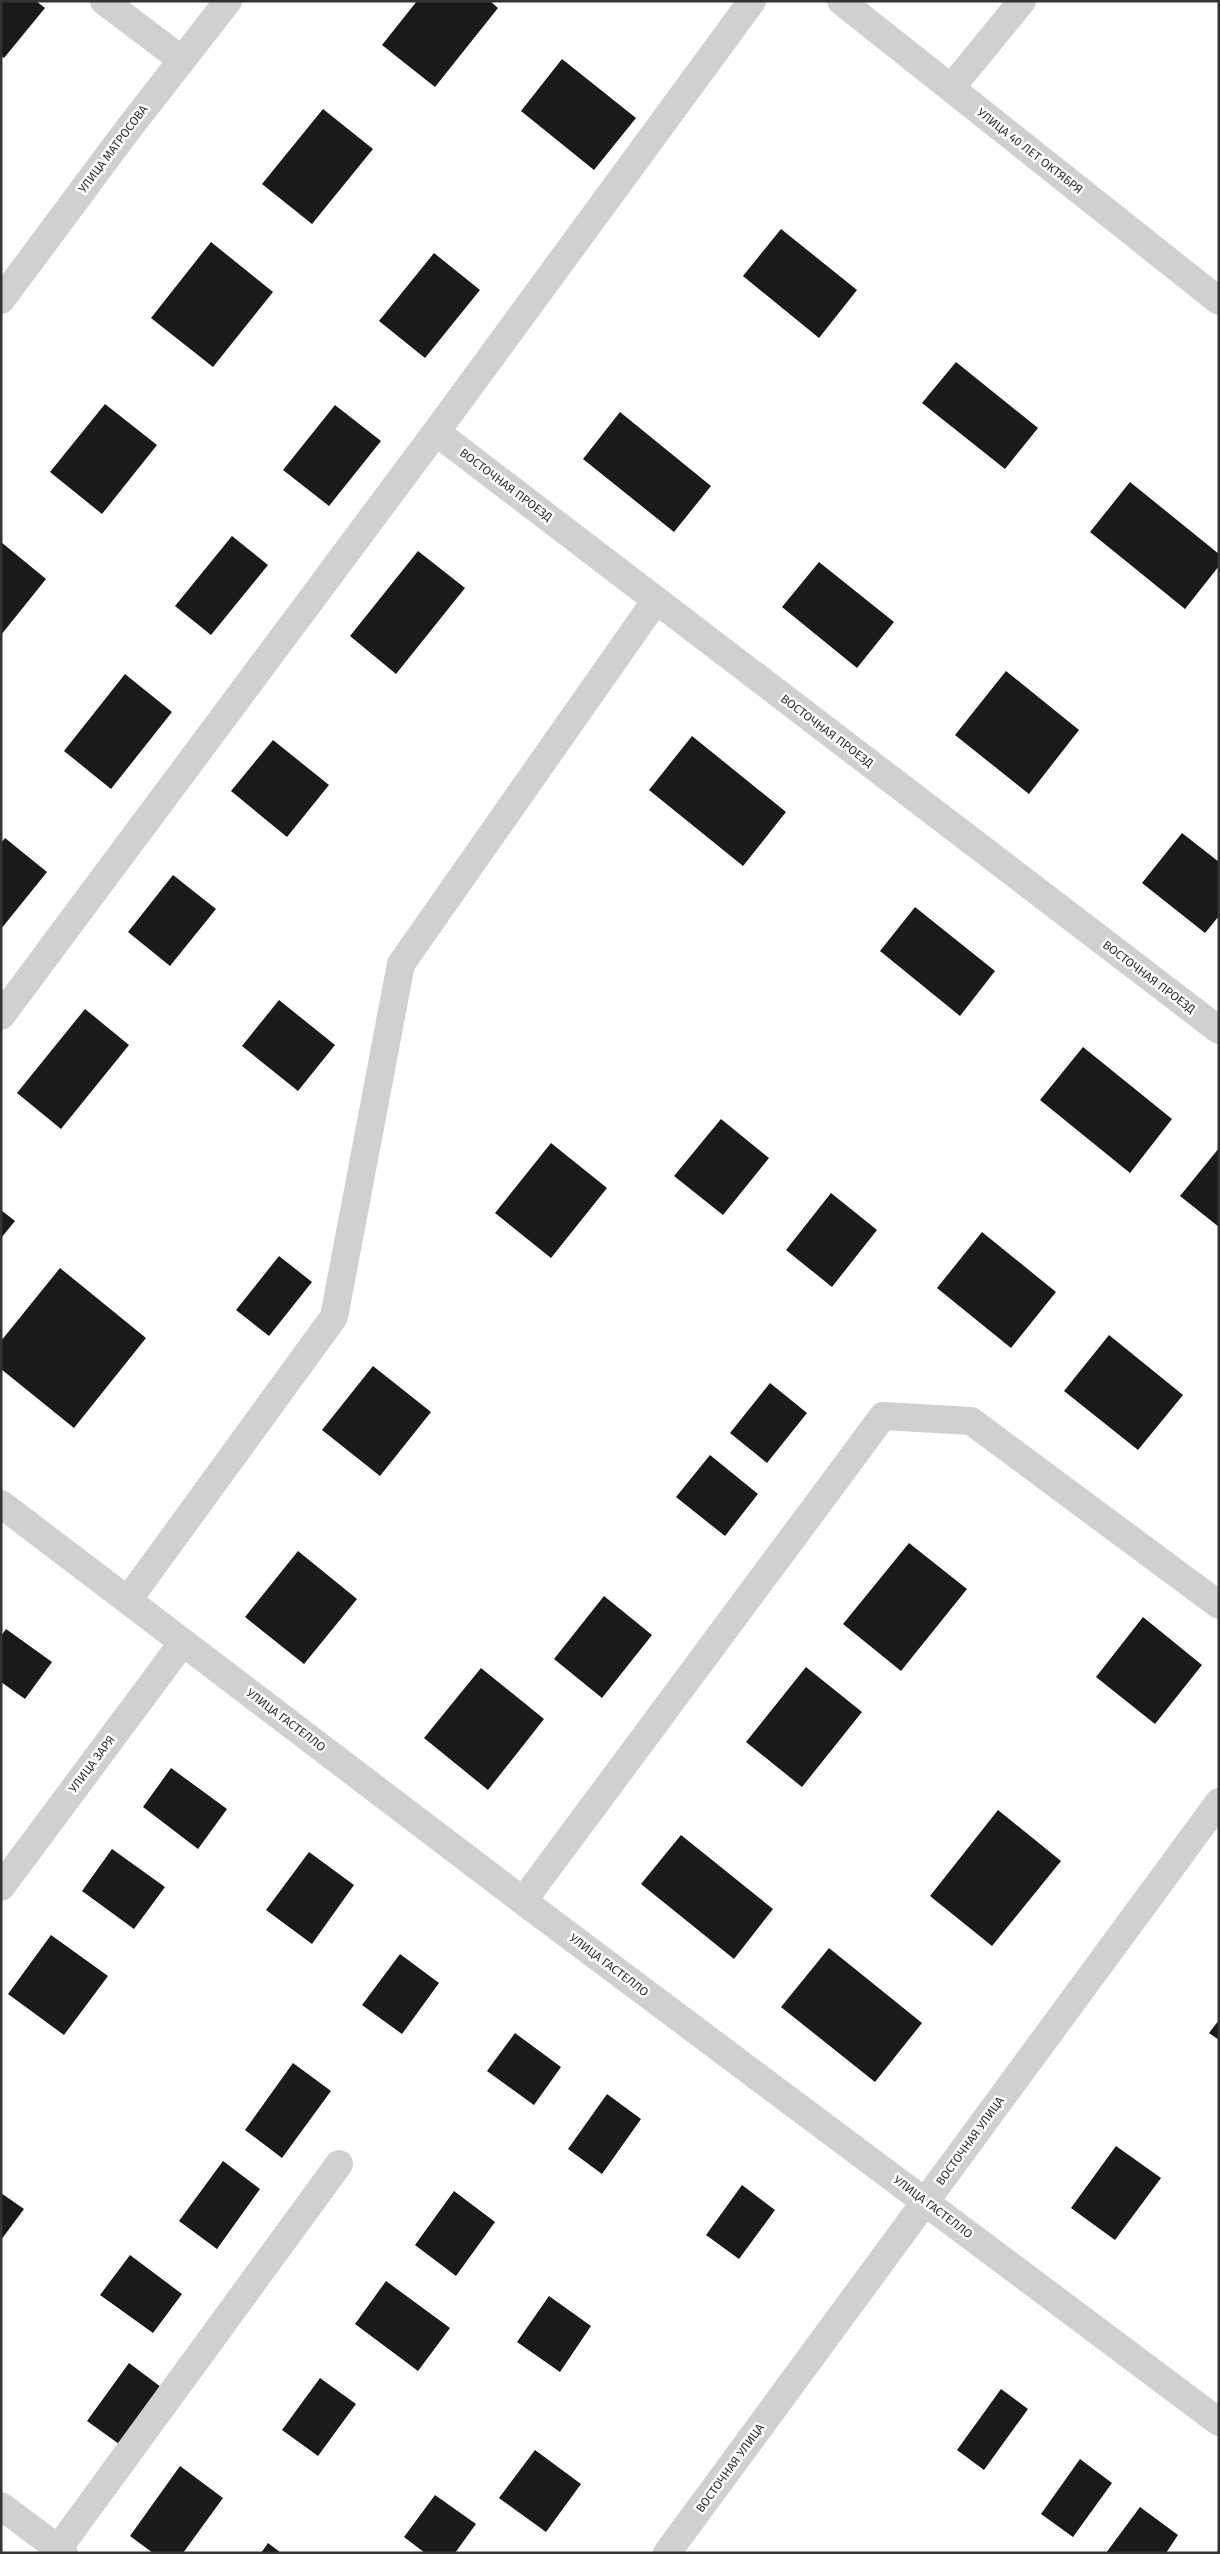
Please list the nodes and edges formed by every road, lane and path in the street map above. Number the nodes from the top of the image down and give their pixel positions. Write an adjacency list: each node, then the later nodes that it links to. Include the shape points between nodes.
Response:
1 (104, 1): 6 (street)
2 (228, 1): 6 (street, УЛИЦА МАТРОСОВА)
3 (752, 1): 10 (street)
4 (841, 1): 7 (street, УЛИЦА 40 ЛЕТ ОКТЯБРЯ)
5 (1022, 1): 7 (street)
6 (182, 60): 8 (street, УЛИЦА МАТРОСОВА)
7 (951, 88): 9 (street, УЛИЦА 40 ЛЕТ ОКТЯБРЯ)
8 (1, 300)
9 (1219, 300)
10 (436, 432): 11 (street, ВОСТОЧНАЯ ПРОЕЗД); 12 (street)
11 (656, 600): 13 (street, ВОСТОЧНАЯ ПРОЕЗД); 15 (street, via 401,964 334,1317)
12 (1, 1016)
13 (1219, 1030)
14 (1, 1504): 15 (street, УЛИЦА ГАСТЕЛЛО)
15 (128, 1600): 17 (street, УЛИЦА ГАСТЕЛЛО)
16 (1219, 1605): 20 (street, via 971,1421 883,1416)
17 (183, 1642): 19 (street, УЛИЦА ЗАРЯ); 20 (street, УЛИЦА ГАСТЕЛЛО)
18 (1219, 1802): 22 (street, ВОСТОЧНАЯ УЛИЦА)
19 (1, 1887)
20 (523, 1901): 22 (street, УЛИЦА ГАСТЕЛЛО)
21 (339, 2164): 25 (street)
22 (926, 2202): 23 (street, УЛИЦА ГАСТЕЛЛО); 26 (street, ВОСТОЧНАЯ УЛИЦА)
23 (1219, 2422)
24 (1, 2506): 25 (street)
25 (59, 2551)
26 (667, 2553)

